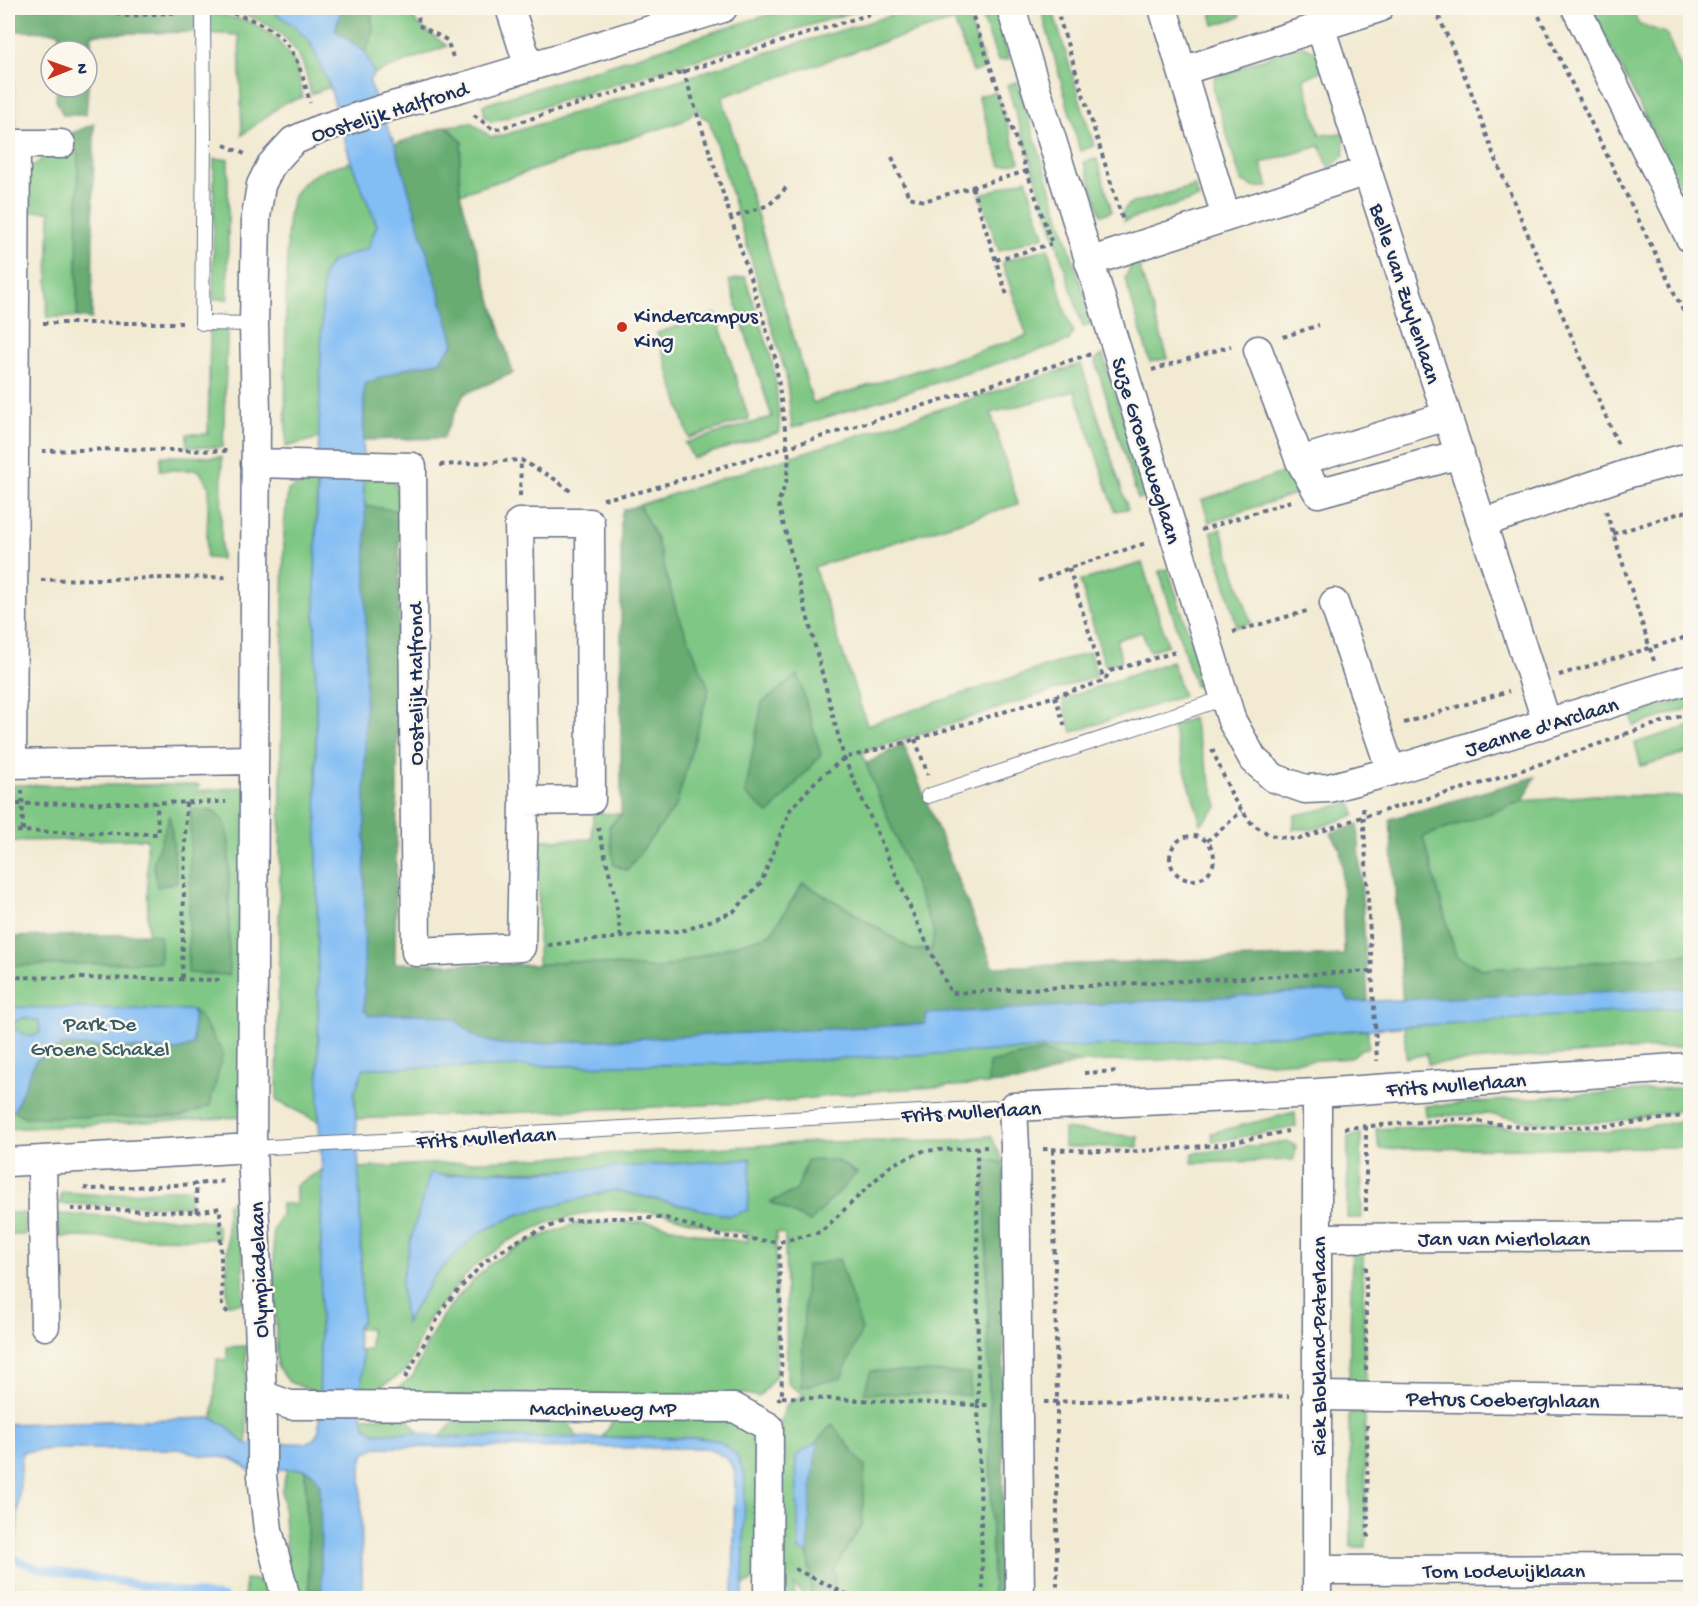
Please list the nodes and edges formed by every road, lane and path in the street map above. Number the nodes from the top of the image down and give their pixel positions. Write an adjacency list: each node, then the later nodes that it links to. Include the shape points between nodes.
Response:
1 (99, 8): 14 (path, via 127,16)
2 (419, 8): 19 (path, via 418,25 447,39)
3 (510, 8): 16 (street)
4 (723, 8): 16 (street, Oostelijk Halfrond)
5 (890, 8): 17 (path)
6 (970, 8): 26 (path)
7 (1011, 8): 35 (street, Suze Groeneweglaan)
8 (1056, 8): 33 (path)
9 (1163, 8): 18 (street)
10 (1380, 8): 15 (street)
11 (1435, 8): 55 (path)
12 (1535, 8): 41 (path)
13 (1576, 8): 32 (street)
14 (203, 11): 20 (path, via 220,10 251,18 279,34 298,61); 21 (lane)
15 (1320, 26): 18 (street); 27 (street, Belle van Zuylenlaan)
16 (529, 67): 19 (street, Oostelijk Halfrond)
17 (683, 70): 19 (path, via 494,130 472,114); 31 (path)
18 (1182, 70): 30 (street)
19 (464, 87): 20 (street, Oostelijk Halfrond)
20 (318, 130): 25 (street, Oostelijk Halfrond, via 293,141)
21 (204, 136): 25 (path); 38 (lane)
22 (12, 144): 23 (street); 37 (street)
23 (61, 144)
24 (892, 157): 28 (path, via 909,198 924,201)
25 (271, 165): 39 (street, Oostelijk Halfrond, via 261,184 256,217)
26 (1027, 171): 28 (path); 34 (path, via 1052,244)
27 (1367, 171): 30 (street); 47 (street, Belle van Zuylenlaan)
28 (972, 187): 34 (path)
29 (786, 188): 31 (path, via 769,205)
30 (1226, 217): 33 (street)
31 (731, 218): 48 (path, via 775,357)
32 (1690, 238)
33 (1131, 247): 35 (street)
34 (996, 260): 36 (path)
35 (1089, 262): 43 (street, Suze Groeneweglaan)
36 (1007, 295)
37 (15, 323): 38 (path); 49 (street)
38 (202, 323): 39 (lane)
39 (254, 324): 52 (street, Oostelijk Halfrond)
40 (1318, 325): 44 (path)
41 (1690, 325)
42 (1085, 344): 45 (path)
43 (1116, 346): 45 (path); 46 (street, Suze Groeneweglaan)
44 (1258, 350): 46 (path, via 1236,345); 53 (street)
45 (1089, 355): 48 (path)
46 (1126, 378): 65 (street, Suze Groeneweglaan)
47 (1447, 416): 50 (street, Belle van Zuylenlaan); 53 (street)
48 (788, 448): 60 (path, via 644,491); 87 (path, via 786,483 778,503)
49 (14, 452): 52 (path, via 119,449); 59 (street)
50 (1460, 454): 57 (street); 62 (street, Belle van Zuylenlaan)
51 (1689, 457): 55 (street)
52 (255, 458): 54 (street, via 304,464); 69 (street, Oostelijk Halfrond)
53 (1300, 461): 57 (street)
54 (412, 467): 58 (path, via 520,460); 105 (street, Oostelijk Halfrond, via 416,952)
55 (1630, 472): 56 (street)
56 (1597, 484): 62 (street); 63 (path)
57 (1318, 493): 65 (path)
58 (582, 495)
59 (11, 499): 70 (street)
60 (600, 500)
61 (1690, 510): 63 (path)
62 (1482, 523): 83 (street, Belle van Zuylenlaan)
63 (1613, 534): 79 (path)
64 (1144, 535): 66 (path)
65 (1175, 538): 74 (street, Suze Groeneweglaan)
66 (1146, 543): 67 (path); 68 (path)
67 (1149, 554)
68 (1069, 568): 71 (path); 78 (path)
69 (255, 577): 70 (path); 88 (street, Oostelijk Halfrond)
70 (14, 580): 89 (street)
71 (1038, 581)
72 (1334, 603): 74 (path); 90 (street)
73 (1175, 640): 75 (path)
74 (1207, 640): 81 (street, Suze Groeneweglaan)
75 (1179, 651): 76 (path); 78 (path, via 1110,671)
76 (1182, 662)
77 (1690, 679): 79 (street, Jeanne d'Arclaan)
78 (1104, 681): 80 (path)
79 (1663, 687): 83 (street, Jeanne d'Arclaan)
80 (1055, 696): 85 (path); 86 (path)
81 (1225, 698): 82 (lane); 90 (street, Suze Groeneweglaan, via 1232,721 1253,759 1274,778 1305,789 1329,788)
82 (1197, 707): 86 (lane); 99 (path, via 1220,770)
83 (1547, 723): 90 (street, Jeanne d'Arclaan)
84 (1625, 735): 100 (path, via 1493,780)
85 (915, 739): 87 (path); 91 (path)
86 (1072, 748): 91 (lane)
87 (844, 758): 104 (path, via 790,810 761,883 733,912 686,930); 106 (path, via 951,993)
88 (254, 760): 89 (street); 95 (street, Oostelijk Halfrond)
89 (10, 764)
90 (1376, 776): 100 (path)
91 (931, 795)
92 (591, 800): 93 (street); 93 (street, via 590,523 519,523); 104 (path, via 615,896)
93 (524, 801): 105 (street)
94 (186, 802): 95 (path); 96 (path); 108 (path)
95 (254, 802): 109 (street, Oostelijk Halfrond)
96 (157, 803): 98 (path); 102 (path, via 158,834)
97 (8, 804): 98 (path)
98 (22, 804): 102 (path)
99 (1242, 811): 100 (path, via 1252,824 1270,835 1297,840); 103 (path)
100 (1365, 816): 106 (path)
101 (8, 831): 102 (path)
102 (23, 831)
103 (1207, 841): 103 (path, via 1191,835 1173,845 1171,866 1180,877 1195,880 1209,873 1215,859)
104 (621, 938): 105 (path)
105 (521, 947)
106 (1373, 970): 110 (path)
107 (8, 977): 108 (path)
108 (182, 978): 109 (path)
109 (252, 981): 119 (street, Oostelijk Halfrond)
110 (1377, 1049)
111 (1690, 1067): 112 (street, Frits Mullerlaan)
112 (1317, 1093): 113 (street, Frits Mullerlaan); 116 (street, Riek Blokland-Paterlaan)
113 (1013, 1107): 118 (street); 119 (lane, Frits Mullerlaan)
114 (1690, 1115): 115 (path, via 1609,1126 1528,1128 1460,1119)
115 (1366, 1126): 116 (path); 128 (path)
116 (1317, 1130): 120 (path, via 1290,1130 1219,1145 1127,1152); 127 (street, Riek Blokland-Paterlaan)
117 (977, 1147): 118 (path); 129 (path, via 923,1151 891,1165 821,1232); 139 (path)
118 (1015, 1147): 120 (path); 138 (street)
119 (252, 1148): 121 (street); 131 (street, Olympiadelaan)
120 (1053, 1150): 136 (path)
121 (195, 1151): 122 (street); 125 (path)
122 (42, 1160): 123 (street); 124 (street)
123 (8, 1162)
124 (42, 1209): 125 (path); 130 (street)
125 (197, 1212): 131 (path, via 220,1208 222,1307)
126 (1690, 1236): 128 (street, Jan van Mierlolaan)
127 (1317, 1238): 128 (street, Jan van Mierlolaan); 133 (street, Riek Blokland-Paterlaan)
128 (1366, 1238): 134 (path)
129 (779, 1242): 135 (path); 140 (path, via 721,1236 666,1218 563,1221 533,1233 485,1261 446,1305 406,1377 393,1384)
130 (45, 1326)
131 (260, 1338): 132 (street, Olympiadelaan)
132 (262, 1395): 140 (street, Machineweg MP, via 290,1405); 146 (street, Olympiadelaan, via 262,1476 268,1530)
133 (1316, 1396): 134 (street, Petrus Coeberghlaan); 136 (path); 145 (street, Riek Blokland-Paterlaan)
134 (1366, 1396): 137 (street, Petrus Coeberghlaan); 143 (path)
135 (782, 1397): 139 (path); 141 (path, via 771,1404)
136 (1057, 1401): 138 (path); 151 (path)
137 (1690, 1401)
138 (1019, 1404): 139 (path); 150 (street)
139 (978, 1405): 149 (path)
140 (372, 1406): 141 (street, Machineweg MP, via 735,1408)
141 (769, 1427): 142 (street)
142 (768, 1555): 147 (street); 148 (path)
143 (1368, 1569): 144 (street, Tom Lodewijklaan); 145 (street, Tom Lodewijklaan)
144 (1690, 1569)
145 (1317, 1570): 152 (street, Riek Blokland-Paterlaan)
146 (286, 1599)
147 (768, 1599)
148 (854, 1599)
149 (983, 1599)
150 (1020, 1599)
151 (1057, 1599)
152 (1317, 1599)

